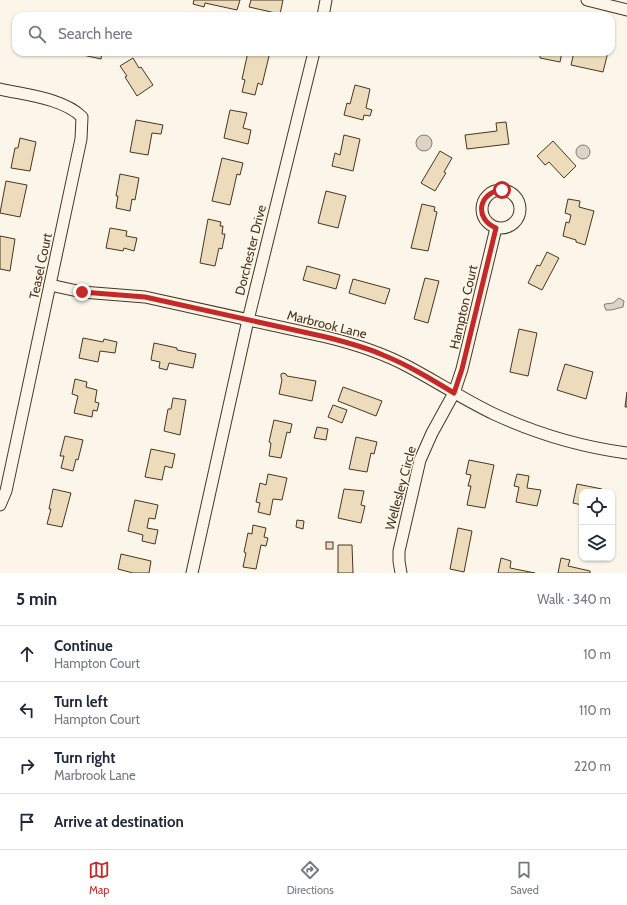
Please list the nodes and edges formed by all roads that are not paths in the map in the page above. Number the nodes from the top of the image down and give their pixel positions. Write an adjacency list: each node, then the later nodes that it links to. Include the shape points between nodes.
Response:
1 (326, 0): 4 (street)
2 (587, 0): 3 (street)
3 (627, 10)
4 (324, 12)
5 (313, 56): 9 (street, Dorchester Drive)
6 (0, 89): 8 (street, Teasel Court, via 67,106 82,117 82,139)
7 (496, 228): 10 (street, Hampton Court)
8 (50, 285): 9 (street, Marbrook Lane, via 82,292 145,297); 12 (street, Teasel Court, via 6,491)
9 (248, 320): 10 (street, Marbrook Lane, via 354,344 408,366); 13 (street, Dorchester Drive)
10 (454, 393): 11 (street, Marbrook Lane, via 494,414 534,430 576,443); 14 (street, Wellesley Circle, via 420,460 399,551)
11 (627, 453)
12 (0, 505)
13 (192, 573)
14 (401, 573)

